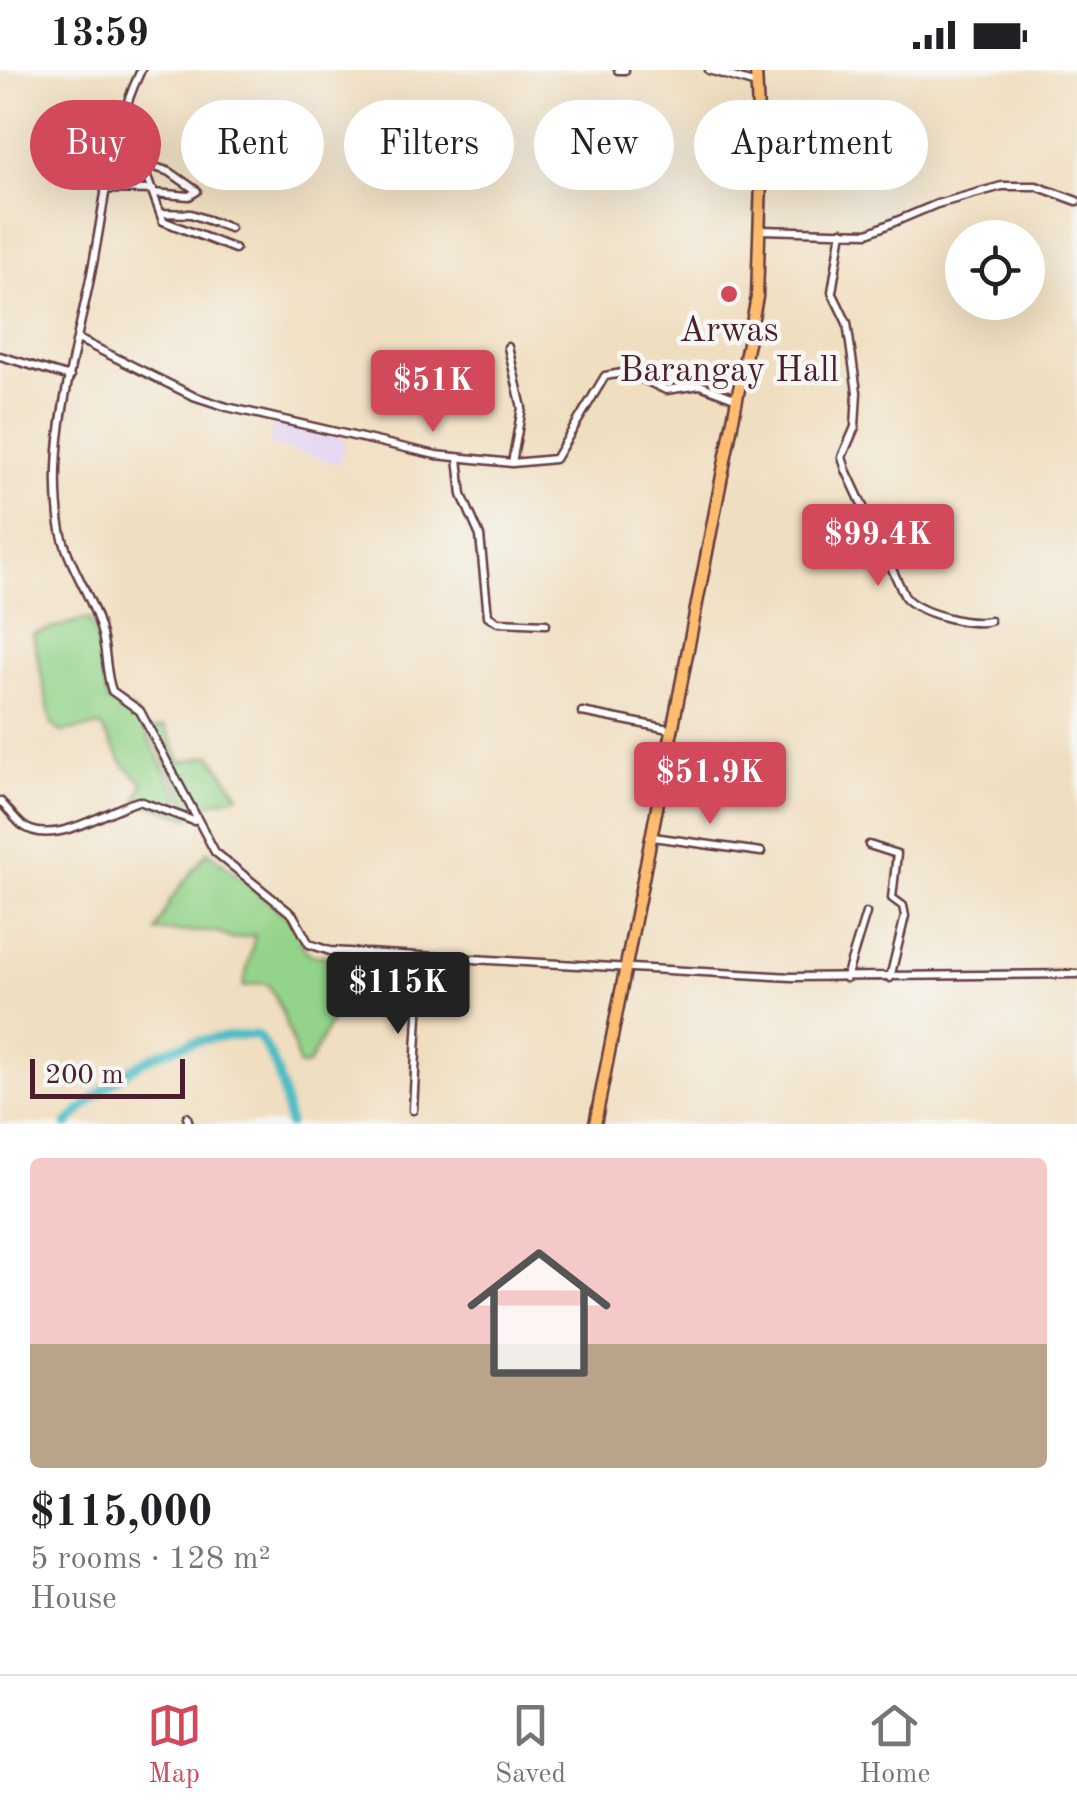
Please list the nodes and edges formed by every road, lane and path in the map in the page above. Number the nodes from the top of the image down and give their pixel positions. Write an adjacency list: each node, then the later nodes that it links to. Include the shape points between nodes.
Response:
1 (141, 70): 5 (street)
2 (709, 70): 4 (street)
3 (756, 70): 4 (main road)
4 (757, 84): 12 (main road)
5 (127, 100)
6 (104, 190): 15 (street)
7 (120, 190): 8 (street)
8 (153, 192): 8 (street, via 189,196 196,192 146,164); 10 (street)
9 (1077, 202): 13 (street, via 1036,186 1002,186 868,234)
10 (160, 213): 11 (street, via 191,214); 14 (street, via 167,224)
11 (230, 228)
12 (761, 230): 13 (street); 19 (main road)
13 (842, 231): 22 (street, via 832,292 847,323 857,392 855,427 842,457 846,470 904,597 917,609)
14 (234, 249)
15 (78, 339): 18 (street); 20 (street, via 227,407)
16 (508, 347): 21 (street, via 522,408)
17 (0, 356): 18 (street)
18 (70, 377): 27 (street, via 56,480 65,546 101,629 112,691 140,711)
19 (738, 400): 21 (street, via 705,386 671,391 638,374 614,373 599,381 555,459); 25 (main road)
20 (458, 458): 21 (street); 23 (street, via 462,494 480,536 488,616)
21 (512, 463)
22 (990, 621)
23 (546, 624)
24 (582, 712): 25 (street)
25 (674, 730): 28 (main road)
26 (0, 800): 27 (street, via 24,827 40,830 66,829 139,801)
27 (196, 821): 32 (street, via 215,852 293,915 314,948)
28 (653, 838): 30 (street); 33 (main road)
29 (869, 846): 36 (street, via 897,854 892,898 905,916)
30 (762, 852)
31 (866, 914): 35 (street)
32 (411, 955): 33 (street); 37 (street, via 420,977)
33 (626, 966): 35 (street); 38 (main road)
34 (1077, 974): 36 (street)
35 (846, 978): 36 (street)
36 (890, 978)
37 (413, 1110)
38 (595, 1124)

